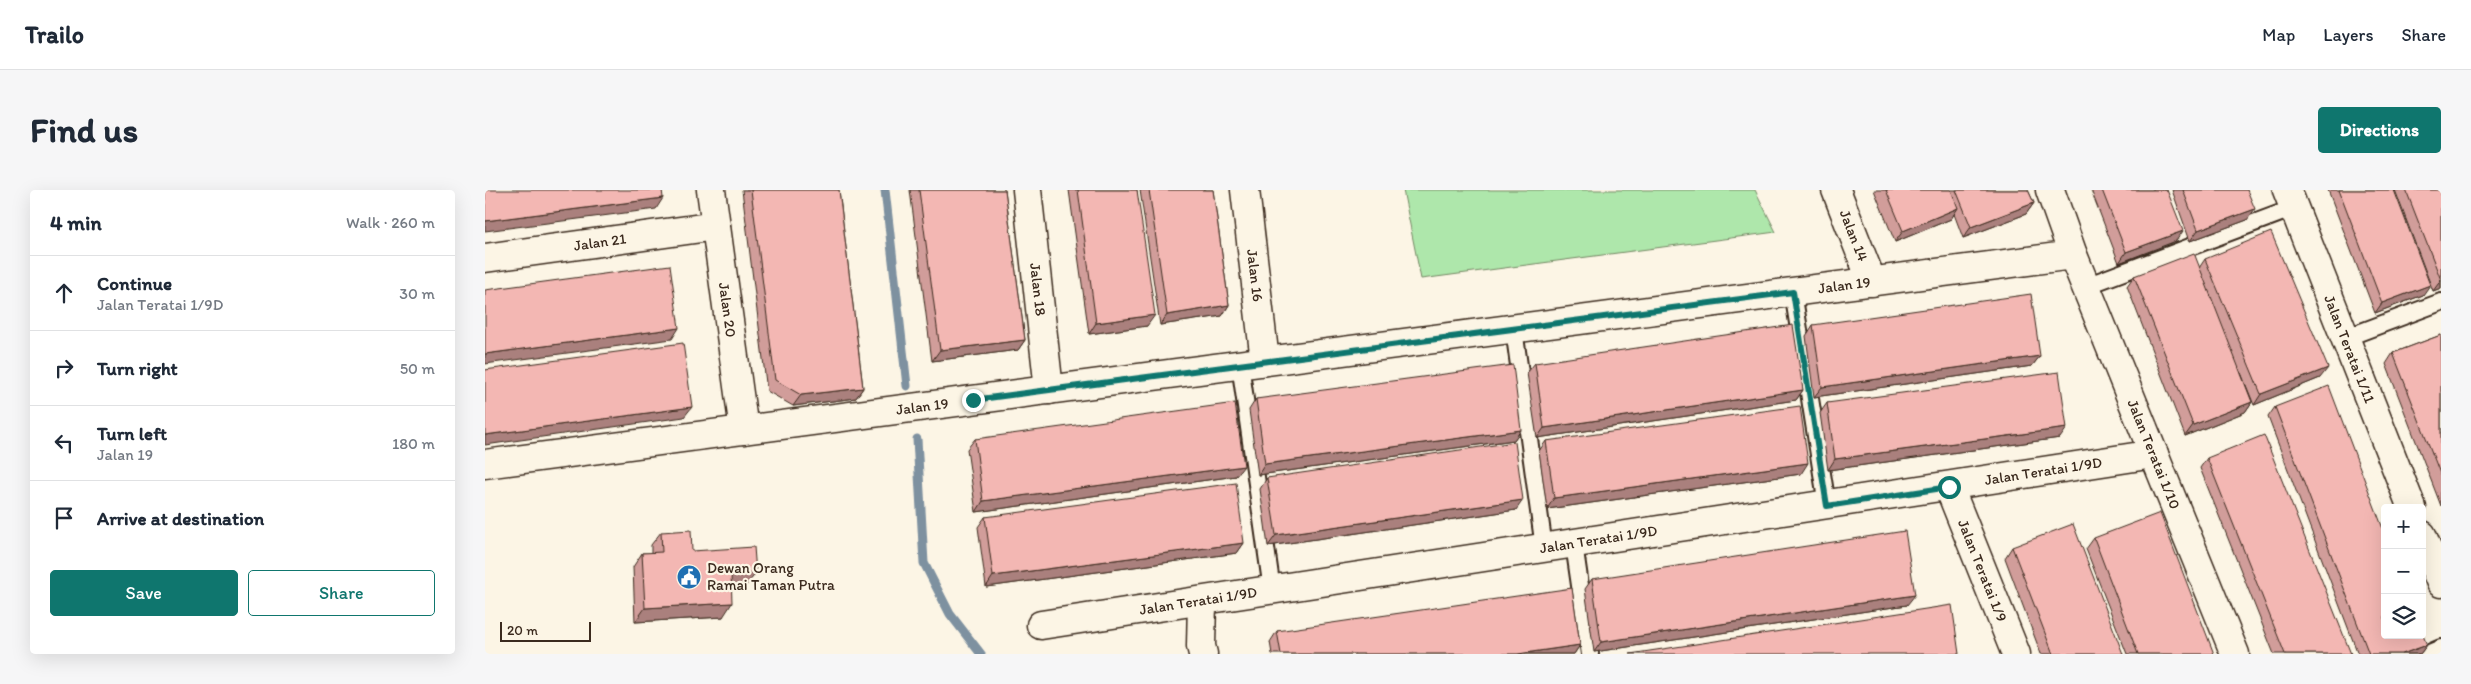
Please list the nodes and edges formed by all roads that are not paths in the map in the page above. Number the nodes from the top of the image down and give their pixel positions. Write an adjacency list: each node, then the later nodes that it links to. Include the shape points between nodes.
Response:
1 (711, 190): 7 (street, Jalan 20)
2 (1027, 190): 17 (street, Jalan 18)
3 (1245, 190): 16 (street, Jalan 16)
4 (1836, 190): 10 (street, Jalan 14)
5 (2050, 190): 8 (street, Jalan Teratai 1/10)
6 (2290, 199): 11 (lane); 15 (street, Jalan Teratai 1/11)
7 (716, 226): 9 (street, Jalan 21); 18 (street, Jalan 20)
8 (2073, 255): 10 (street, Jalan 19); 11 (street, Jalan Teratai 1/10)
9 (485, 258)
10 (1872, 282): 12 (street, Jalan 19)
11 (2086, 286): 19 (street, Jalan Teratai 1/10)
12 (1793, 292): 14 (street, Jalan 19); 23 (lane)
13 (2441, 302): 15 (lane)
14 (1514, 329): 16 (street, Jalan 19); 26 (lane)
15 (2345, 338): 22 (street, Jalan Teratai 1/11)
16 (1253, 363): 17 (street, Jalan 19); 28 (lane)
17 (1049, 390): 18 (street, Jalan 19)
18 (744, 430): 20 (street, Jalan 19)
19 (2154, 454): 21 (street, Jalan Teratai 1/9D); 35 (street, Jalan Teratai 1/10)
20 (485, 464)
21 (1949, 487): 23 (street, Jalan Teratai 1/9D); 34 (street, Jalan Teratai 1/9)
22 (2410, 504)
23 (1827, 506): 24 (street, Jalan Teratai 1/9D)
24 (1574, 544): 26 (street, Jalan Teratai 1/9D); 33 (lane)
25 (2426, 545): 27 (street)
26 (1544, 548): 28 (street, Jalan Teratai 1/9D)
27 (2441, 583)
28 (1272, 590): 29 (street, Jalan Teratai 1/9D)
29 (1202, 601): 30 (street, Jalan Teratai 1/9D); 32 (street)
30 (1041, 625)
31 (2441, 648): 36 (lane)
32 (1203, 654)
33 (1589, 654)
34 (2015, 654)
35 (2235, 654)
36 (2427, 654)

